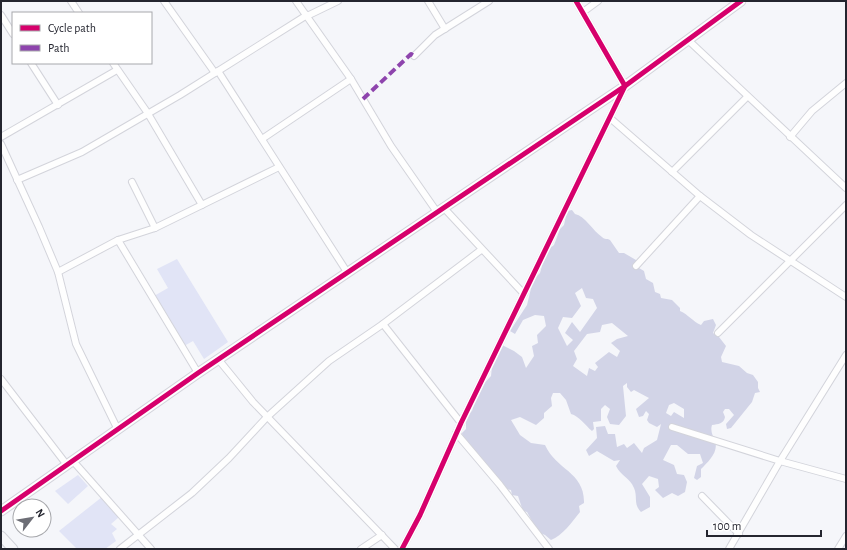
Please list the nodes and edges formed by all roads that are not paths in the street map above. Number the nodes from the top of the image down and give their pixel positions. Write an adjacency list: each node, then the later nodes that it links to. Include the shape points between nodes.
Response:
1 (71, 1): 10 (street)
2 (164, 1): 21 (street)
3 (296, 1): 13 (street)
4 (338, 1): 13 (street)
5 (428, 1): 14 (street)
6 (488, 1): 14 (street)
7 (576, 1): 11 (street)
8 (598, 1): 11 (street)
9 (740, 1): 16 (street)
10 (78, 12)
11 (583, 12): 24 (street)
12 (1, 15): 15 (street)
13 (307, 16): 21 (street); 22 (street)
14 (445, 29): 17 (street, via 435,35)
15 (12, 32)
16 (688, 40): 24 (street); 25 (street)
17 (414, 56)
18 (32, 64): 26 (street)
19 (114, 64): 20 (street)
20 (117, 70): 26 (street); 27 (street)
21 (217, 72): 27 (street); 31 (street)
22 (351, 79): 31 (street); 41 (street, via 391,146)
23 (846, 83): 30 (street, via 812,111)
24 (625, 86): 28 (street); 41 (street)
25 (747, 97): 30 (street); 34 (street)
26 (58, 105): 29 (street)
27 (147, 112): 35 (street, via 82,152); 39 (street)
28 (610, 118): 34 (street); 49 (street)
29 (1, 137)
30 (790, 137): 37 (street)
31 (262, 139): 33 (street)
32 (1, 144): 35 (street)
33 (279, 167): 39 (street); 48 (street)
34 (672, 172): 38 (street)
35 (17, 180): 47 (street)
36 (132, 182): 42 (street)
37 (846, 188)
38 (700, 196): 45 (street, via 751,235); 46 (street)
39 (202, 205): 42 (street)
40 (846, 205): 45 (street)
41 (440, 210): 44 (street); 48 (street)
42 (155, 228): 43 (street)
43 (118, 240): 47 (street); 55 (street)
44 (481, 250): 49 (street); 51 (street)
45 (791, 261): 50 (street); 52 (street)
46 (636, 266)
47 (58, 272): 60 (street, via 76,344)
48 (347, 272): 54 (street)
49 (524, 294): 58 (street)
50 (846, 297)
51 (383, 324): 57 (street, via 329,361); 58 (street)
52 (718, 333)
53 (846, 355): 62 (street)
54 (218, 360): 55 (street); 57 (street)
55 (198, 373): 60 (street)
56 (1, 379): 63 (street)
57 (267, 417): 67 (street, via 203,483); 69 (street)
58 (461, 423): 61 (street)
59 (672, 427): 62 (street)
60 (118, 430): 63 (street)
61 (456, 433): 77 (street); 78 (street)
62 (780, 461): 64 (street); 68 (street)
63 (70, 463): 66 (street); 67 (street)
64 (846, 479)
65 (702, 496): 68 (street)
66 (1, 511)
67 (139, 534): 73 (street); 74 (street)
68 (739, 534): 79 (street)
69 (382, 535): 75 (street); 76 (street)
70 (1, 536): 72 (street)
71 (846, 536): 80 (street)
72 (13, 549)
73 (120, 549)
74 (151, 549)
75 (361, 549)
76 (395, 549)
77 (402, 549)
78 (550, 549)
79 (729, 549)
80 (838, 549)

